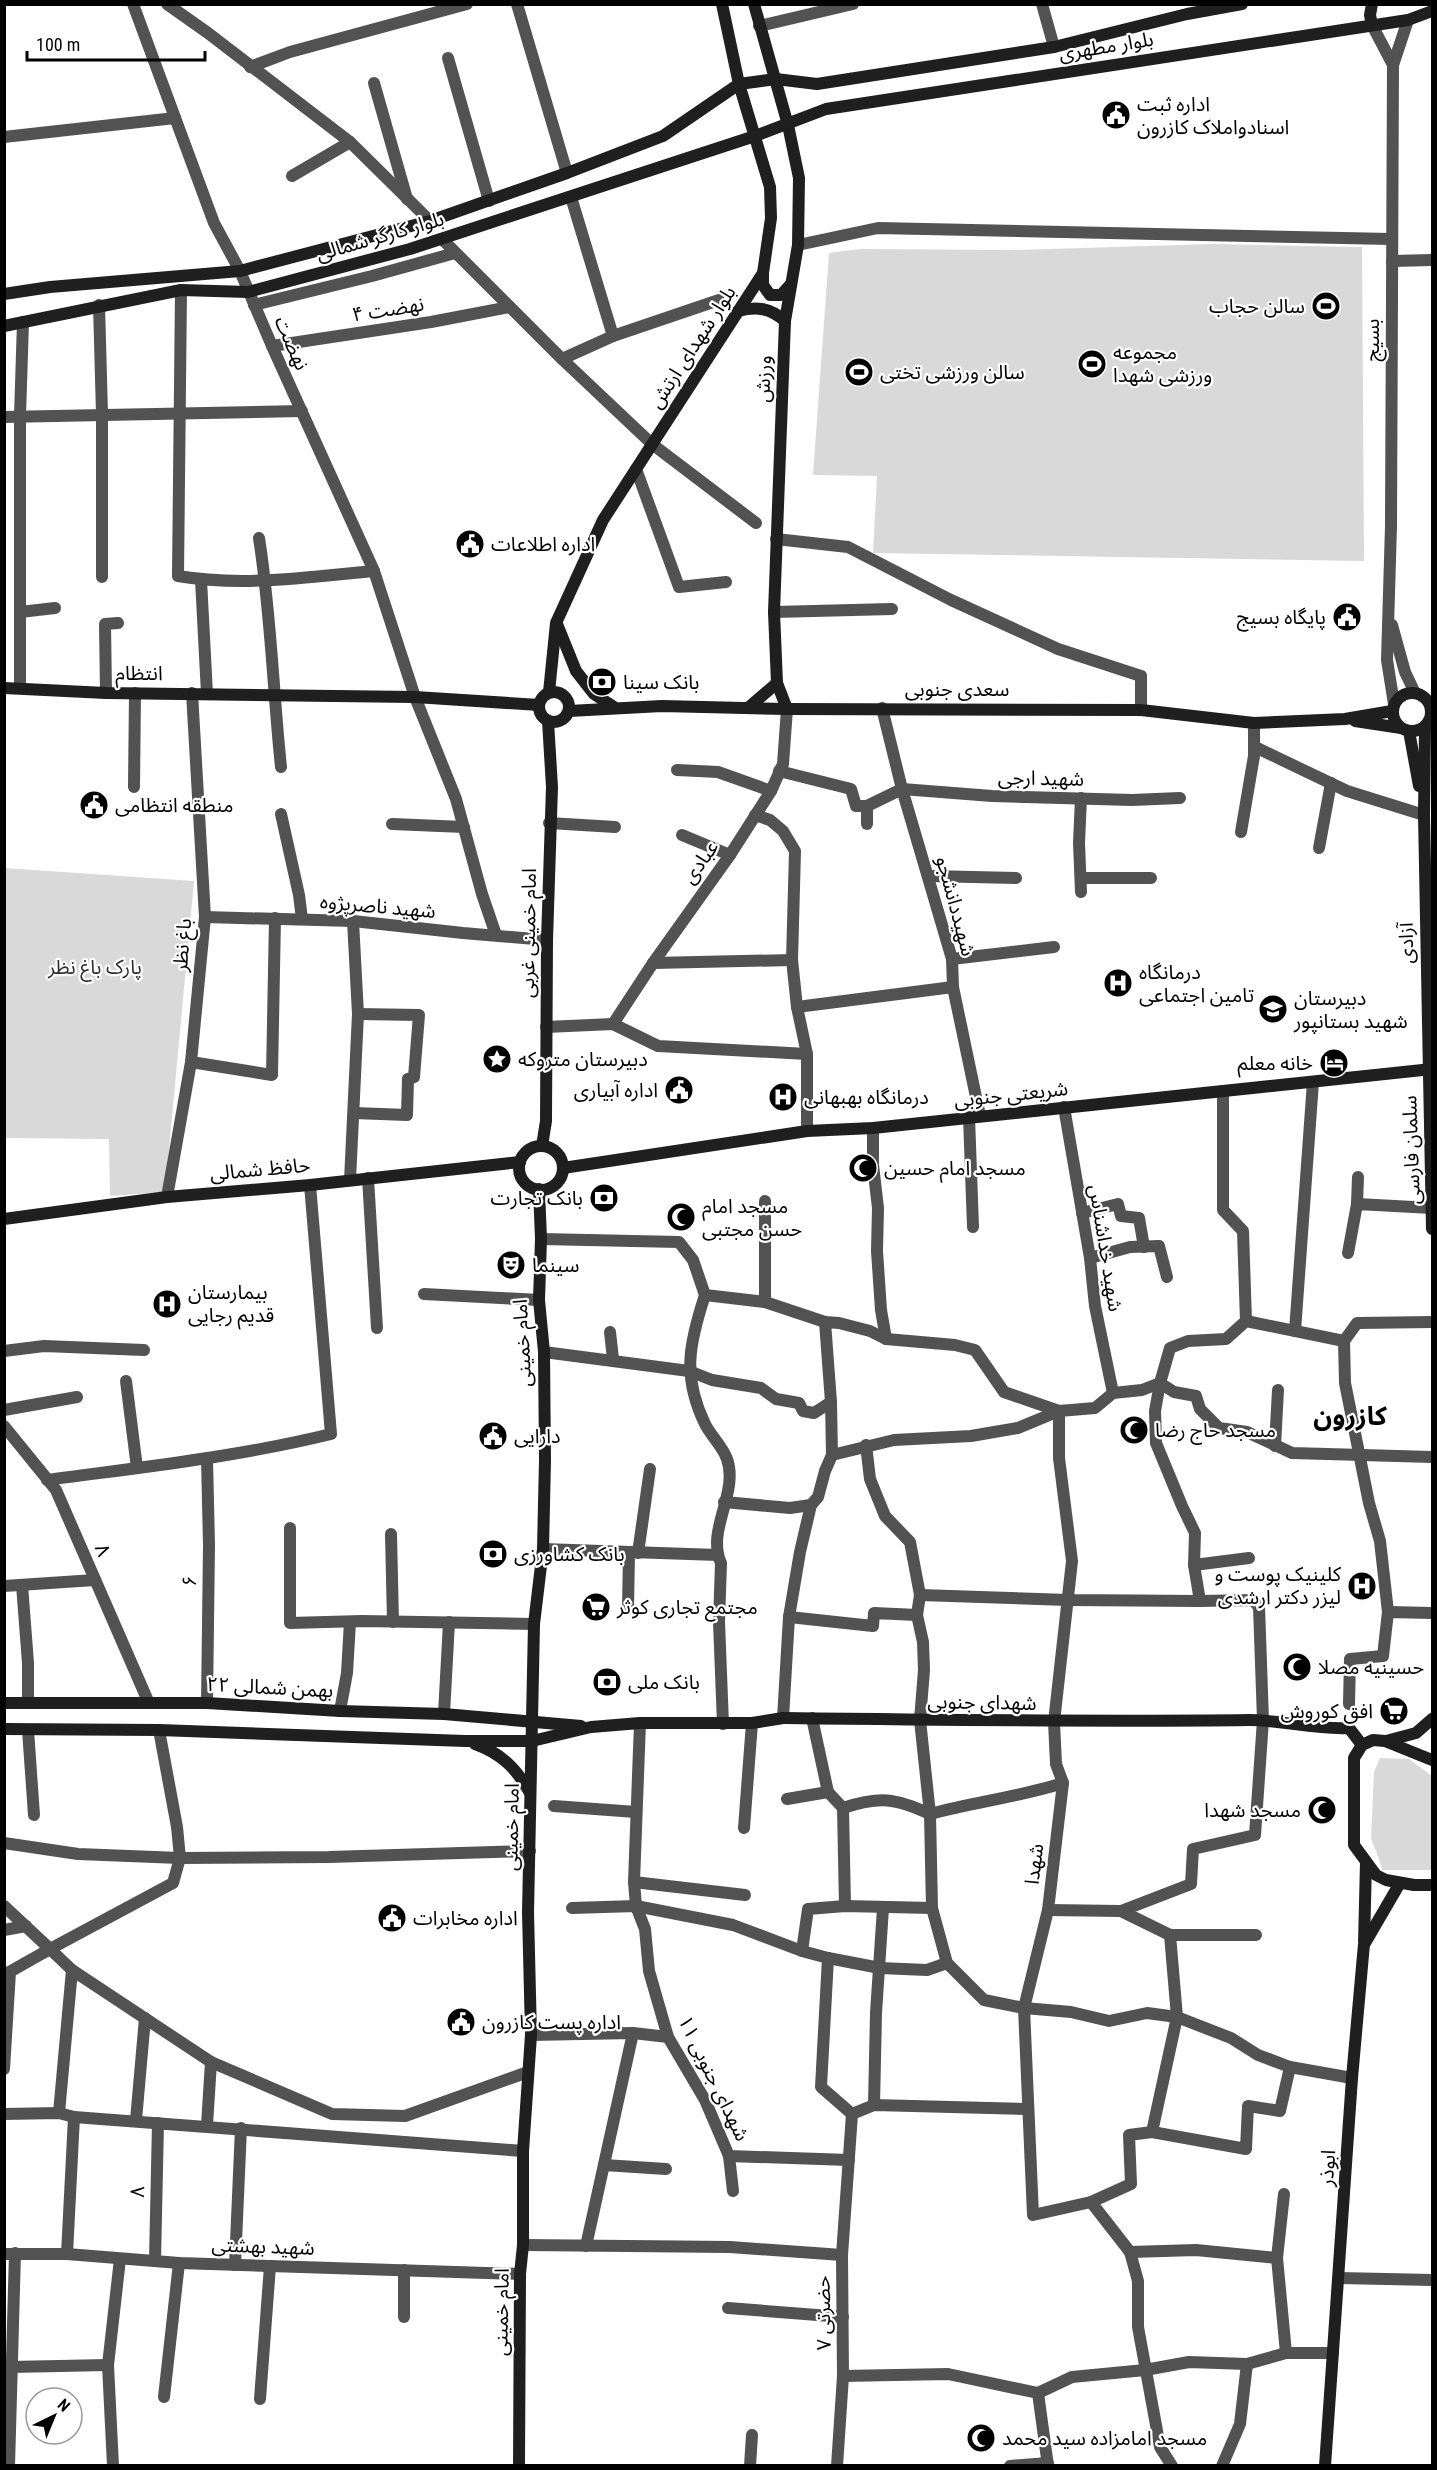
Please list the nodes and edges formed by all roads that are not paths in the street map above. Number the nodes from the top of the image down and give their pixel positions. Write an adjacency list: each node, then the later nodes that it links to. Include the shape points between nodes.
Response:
1 (133, 4): 24 (street, نهضت)
2 (167, 4): 20 (street)
3 (467, 4): 20 (street, via 290,52)
4 (517, 4): 29 (street)
5 (722, 4): 23 (main road, بلوار شهدای ارتش)
6 (754, 4): 16 (main road)
7 (853, 4): 16 (street)
8 (1042, 4): 17 (street)
9 (1242, 4): 12 (main road, بلوار مطهری)
10 (1372, 4): 15 (main road)
11 (1423, 4): 13 (main road)
12 (1186, 9): 17 (main road, بلوار مطهری)
13 (1432, 10): 14 (main road, بلوار مطهری)
14 (1408, 20): 15 (main road, بلوار مطهری); 19 (street, بسیج)
15 (1372, 25): 19 (street, بسیج); 25 (main road, بلوار مطهری, via 859,103 826,109)
16 (759, 26): 21 (main road)
17 (1054, 47): 21 (main road, بلوار مطهری, via 818,84)
18 (448, 58): 33 (street)
19 (1393, 65): 36 (street, بسیج)
20 (250, 67): 28 (street)
21 (776, 79): 23 (main road, بلوار مطهری); 25 (main road, ورزش)
22 (374, 83): 32 (street)
23 (739, 84): 26 (main road, بلوار شهدای ارتش); 29 (main road, بلوار کارگر شمالی, via 663,136)
24 (175, 118): 27 (street); 41 (street, نهضت, via 214,223)
25 (788, 125): 26 (main road, بلوار مطهری); 37 (main road, ورزش, via 799,178)
26 (755, 136): 31 (main road, بلوار کارگر شمالی); 42 (main road, بلوار شهدای ارتش, via 770,187 771,218)
27 (4, 137)
28 (350, 142): 30 (street); 32 (street)
29 (567, 173): 33 (main road, بلوار کارگر شمالی)
30 (292, 176)
31 (571, 197): 35 (main road, بلوار کارگر شمالی); 55 (street)
32 (407, 199): 34 (street)
33 (489, 201): 34 (main road, بلوار کارگر شمالی)
34 (430, 221): 41 (main road, بلوار کارگر شمالی)
35 (442, 239): 38 (street); 45 (main road, بلوار کارگر شمالی)
36 (1391, 239): 37 (street, via 878,228); 40 (street, بسیج)
37 (798, 245): 43 (main road, ورزش)
38 (455, 253): 49 (street); 50 (street)
39 (1432, 260): 40 (street)
40 (1392, 261): 77 (street, بسیج)
41 (240, 271): 45 (street, نهضت); 46 (main road, بلوار کارگر شمالی)
42 (764, 273): 43 (main road, via 763,285 770,295 780,295); 51 (main road, بلوار شهدای ارتش)
43 (791, 283): 52 (main road, ورزش)
44 (181, 290): 45 (main road, بلوار کارگر شمالی); 48 (main road, بلوار کارگر شمالی); 59 (street)
45 (248, 292): 49 (street, نهضت)
46 (4, 294)
47 (720, 300): 55 (street)
48 (99, 305): 53 (main road, بلوار کارگر شمالی); 60 (street)
49 (254, 305): 56 (street, نهضت)
50 (510, 307): 56 (street, نهضت ۴); 57 (street)
51 (738, 311): 52 (main road, via 763,308); 63 (main road, بلوار شهدای ارتش)
52 (785, 321): 67 (main road, ورزش)
53 (23, 322): 54 (main road, بلوار کارگر شمالی); 61 (street)
54 (4, 326)
55 (612, 336): 57 (street)
56 (272, 346): 58 (street, نهضت)
57 (562, 359): 63 (street)
58 (302, 411): 59 (street); 68 (street, نهضت)
59 (181, 412): 60 (street); 70 (street, via 178,576)
60 (102, 414): 61 (street); 69 (street)
61 (20, 416): 62 (street); 75 (street)
62 (4, 417)
63 (652, 444): 64 (main road, بلوار شهدای ارتش); 65 (street)
64 (636, 469): 72 (street, via 680,587); 79 (main road, بلوار شهدای ارتش, via 603,520)
65 (756, 523)
66 (259, 538): 71 (street)
67 (776, 539): 76 (main road, ورزش); 97 (street, via 848,546 951,600 1058,649 1141,676)
68 (374, 571): 71 (street); 89 (street, نهضت)
69 (102, 577)
70 (201, 580): 71 (street); 87 (street)
71 (266, 581): 88 (street)
72 (726, 582)
73 (55, 608): 75 (street)
74 (892, 609): 76 (street)
75 (20, 612): 82 (street)
76 (774, 612): 80 (main road, ورزش)
77 (1390, 616): 90 (street, via 1405,672); 94 (street, via 1387,668)
78 (118, 623): 84 (street, via 105,624)
79 (556, 623): 83 (main road, بلوار شهدای ارتش); 92 (main road, via 576,671 594,694)
80 (777, 683): 93 (main road); 96 (main road, ورزش)
81 (4, 688): 82 (main road, انتظام)
82 (20, 688): 84 (main road, انتظام)
83 (549, 692): 91 (main road); 98 (main road, via 564,696)
84 (106, 693): 85 (main road, انتظام)
85 (135, 693): 86 (main road, انتظام); 109 (street)
86 (192, 693): 87 (main road, انتظام); 132 (street, باغ نظر)
87 (207, 694): 88 (main road, انتظام)
88 (273, 694): 89 (main road, انتظام); 105 (street)
89 (416, 697): 91 (main road, انتظام); 121 (street, نهضت)
90 (1425, 698): 94 (main road, via 1402,695); 102 (main road, via 1431,710)
91 (539, 705): 100 (main road, via 541,715)
92 (614, 707): 93 (main road, سعدی جنوبی); 98 (main road, سعدی جنوبی)
93 (749, 707): 96 (main road, سعدی جنوبی)
94 (1393, 707): 99 (main road, سعدی جنوبی); 103 (main road, via 1393,717)
95 (882, 708): 96 (main road, سعدی جنوبی); 97 (main road, سعدی جنوبی); 110 (street, شهیددانشجو)
96 (787, 709): 107 (street, عبادی, via 783,764)
97 (1141, 710): 101 (main road, سعدی جنوبی)
98 (569, 711): 100 (main road, via 561,721)
99 (1345, 719): 101 (main road, سعدی جنوبی); 103 (main road, سعدی جنوبی)
100 (548, 721): 118 (main road, امام خمینی غربی, via 552,787)
101 (1254, 723): 104 (street)
102 (1429, 723): 103 (main road, via 1418,730); 117 (main road, آزادی)
103 (1405, 730): 117 (main road, آزادی)
104 (1255, 747): 108 (street); 123 (street)
105 (281, 767)
106 (677, 770): 111 (street, via 718,771)
107 (779, 771): 111 (street, عبادی); 114 (street, via 851,789 856,806)
108 (1331, 783): 117 (street); 125 (street)
109 (134, 787)
110 (902, 789): 112 (street, شهید ارجی); 114 (street); 127 (street, شهیددانشجو)
111 (771, 790): 116 (street, عبادی)
112 (1081, 798): 113 (street, شهید ارجی); 129 (street)
113 (1180, 798)
114 (867, 806): 120 (street)
115 (281, 814): 134 (street)
116 (755, 815): 126 (street, عبادی); 140 (street, via 770,820 783,831 795,851)
117 (1424, 815): 149 (main road, آزادی)
118 (549, 822): 122 (street); 137 (main road, امام خمینی غربی)
119 (392, 824): 121 (street)
120 (867, 824)
121 (464, 827): 136 (street, نهضت)
122 (615, 827)
123 (1241, 832)
124 (682, 835): 126 (street)
125 (1319, 848)
126 (730, 855): 141 (street, عبادی)
127 (929, 876): 128 (street); 139 (street, شهیددانشجو)
128 (1016, 878)
129 (1081, 878): 130 (street); 131 (street)
130 (1151, 878)
131 (1081, 892)
132 (205, 917): 133 (street, شهید ناصرپژوه); 148 (street, باغ نظر)
133 (275, 918): 134 (street, شهید ناصرپژوه); 148 (street, via 272,1075)
134 (302, 919): 135 (street, شهید ناصرپژوه)
135 (353, 921): 136 (street, شهید ناصرپژوه); 144 (street)
136 (496, 935): 137 (street, شهید ناصرپژوه)
137 (547, 940): 146 (main road, امام خمینی غربی)
138 (1054, 948): 139 (street)
139 (952, 959): 142 (street, شهیددانشجو)
140 (792, 960): 141 (street); 143 (street)
141 (653, 963): 145 (street, عبادی)
142 (953, 987): 143 (street); 154 (street, شهیددانشجو)
143 (797, 1007): 147 (street)
144 (358, 1014): 153 (street); 153 (street, via 418,1015 414,1077 408,1078 407,1115)
145 (613, 1024): 146 (street); 147 (street, via 658,1046)
146 (546, 1027): 157 (main road, امام خمینی غربی, via 546,1121)
147 (807, 1054): 156 (street)
148 (191, 1062): 165 (street, باغ نظر)
149 (1430, 1069): 150 (main road, شریعتی جنوبی); 168 (main road, سلمان فارسی)
150 (1313, 1082): 151 (main road, شریعتی جنوبی); 186 (street)
151 (1223, 1091): 152 (main road, شریعتی جنوبی); 182 (street, via 1222,1210 1243,1231)
152 (1064, 1107): 154 (main road, شریعتی جنوبی); 169 (street, شهید خداشناس)
153 (354, 1113): 162 (street)
154 (975, 1117): 155 (main road, شریعتی جنوبی); 171 (street, شهیددانشجو)
155 (873, 1128): 156 (main road, شریعتی جنوبی); 188 (street, via 877,1251)
156 (807, 1131): 159 (main road, شریعتی جنوبی)
157 (542, 1146): 158 (main road, via 530,1149); 159 (main road, via 555,1151)
158 (520, 1162): 161 (main road, حافظ شمالی); 164 (main road, via 525,1182)
159 (563, 1168): 164 (main road, via 556,1184)
160 (1358, 1177): 167 (street)
161 (368, 1178): 162 (main road, حافظ شمالی); 185 (street)
162 (350, 1180): 163 (main road, حافظ شمالی)
163 (310, 1185): 165 (main road, حافظ شمالی); 209 (street, via 331,1434 272,1449)
164 (539, 1189): 173 (main road, امام خمینی)
165 (167, 1197): 170 (main road, حافظ شمالی)
166 (765, 1201): 181 (street)
167 (1358, 1204): 168 (street); 175 (street)
168 (1432, 1208): 172 (main road, سلمان فارسی)
169 (1082, 1213): 174 (street, via 1118,1204 1121,1216 1139,1218); 176 (street, شهید خداشناس)
170 (4, 1219)
171 (973, 1227)
172 (1432, 1229)
173 (542, 1239): 179 (street, via 679,1242 693,1260); 180 (main road, امام خمینی)
174 (1144, 1247): 176 (street); 177 (street, via 1159,1246)
175 (1348, 1253)
176 (1090, 1258): 198 (street, شهید خداشناس, via 1095,1306)
177 (1167, 1277)
178 (424, 1294): 180 (street)
179 (705, 1295): 181 (street); 194 (street, via 696,1322)
180 (539, 1300): 192 (main road, امام خمینی)
181 (765, 1302): 183 (street)
182 (1246, 1321): 186 (street); 196 (street, via 1226,1339 1188,1341 1170,1348)
183 (825, 1322): 188 (street, via 870,1331); 200 (street)
184 (1432, 1322): 189 (street, via 1357,1323)
185 (377, 1328)
186 (1294, 1331): 189 (street)
187 (610, 1332): 193 (street)
188 (886, 1339): 202 (street, via 975,1350 1004,1392)
189 (1344, 1341): 207 (street, via 1345,1383)
190 (144, 1350): 191 (street, via 44,1346)
191 (4, 1351)
192 (544, 1352): 193 (street); 217 (main road, امام خمینی)
193 (613, 1359): 194 (street)
194 (689, 1371): 200 (street, via 712,1380 761,1388 776,1399 799,1403 803,1411 814,1413); 213 (street, via 694,1401 706,1428 728,1459)
195 (126, 1381): 210 (street)
196 (1160, 1383): 198 (street, via 1142,1390); 205 (street, via 1174,1392 1196,1396 1200,1409 1219,1428 1247,1432); 221 (street, via 1155,1411 1156,1443 1195,1533)
197 (1278, 1390): 205 (street)
198 (1113, 1393): 202 (street, via 1095,1408)
199 (77, 1397): 201 (street)
200 (831, 1402): 206 (street)
201 (4, 1410)
202 (1059, 1411): 204 (street, via 1017,1428); 226 (street, شهدا, via 1059,1458 1072,1561)
203 (4, 1426): 212 (street, ۸)
204 (866, 1445): 206 (street); 225 (street, via 870,1479 885,1516 910,1542)
205 (1275, 1446): 207 (street, via 1292,1453)
206 (832, 1455): 214 (street, via 818,1497)
207 (1360, 1456): 208 (street); 229 (street, via 1380,1541)
208 (1432, 1457)
209 (207, 1459): 210 (street); 239 (street, ۶)
210 (136, 1468): 212 (street)
211 (650, 1469): 218 (street)
212 (47, 1480): 222 (street, ۸, via 56,1490)
213 (724, 1502): 214 (street, via 790,1508); 219 (street)
214 (811, 1504): 232 (street)
215 (290, 1528): 233 (street, via 290,1623)
216 (390, 1534): 234 (street)
217 (543, 1549): 218 (street); 236 (main road, امام خمینی)
218 (633, 1553): 219 (street); 228 (street)
219 (718, 1555): 253 (street, via 722,1563 718,1622)
220 (1249, 1558): 221 (street)
221 (1194, 1565): 227 (street)
222 (95, 1580): 223 (street); 237 (street, ۸)
223 (22, 1585): 224 (street); 238 (street)
224 (4, 1586)
225 (920, 1595): 226 (street); 231 (street)
226 (1068, 1600): 227 (street); 250 (street, شهدا)
227 (1200, 1601): 248 (street, via 1253,1600 1259,1607)
228 (628, 1608)
229 (1388, 1612): 230 (street); 241 (street, via 1383,1656 1350,1659)
230 (1432, 1613)
231 (917, 1615): 232 (street, via 874,1613 873,1626); 247 (street, via 923,1652)
232 (789, 1617): 244 (street)
233 (350, 1622): 234 (street); 242 (street)
234 (393, 1622): 235 (street)
235 (449, 1622): 236 (street); 243 (street)
236 (534, 1624): 249 (main road, امام خمینی)
237 (148, 1701): 238 (main road, ۲۲ بهمن شمالی); 239 (main road, ۲۲ بهمن شمالی)
238 (28, 1702): 240 (main road, ۲۲ بهمن شمالی)
239 (207, 1702): 242 (main road, ۲۲ بهمن شمالی)
240 (4, 1703)
241 (1348, 1704)
242 (340, 1711): 243 (main road, ۲۲ بهمن شمالی)
243 (444, 1714): 249 (main road, ۲۲ بهمن شمالی)
244 (783, 1718): 245 (main road, شهدای جنوبی); 252 (main road, شهدای جنوبی)
245 (813, 1718): 247 (main road, شهدای جنوبی); 264 (street)
246 (1432, 1719): 260 (main road, via 1416,1733)
247 (920, 1720): 250 (main road, شهدای جنوبی); 270 (street)
248 (1263, 1720): 250 (main road, شهدای جنوبی); 261 (main road, شهدای جنوبی, via 1349,1728); 288 (street, via 1255,1835 1193,1849 1191,1884)
249 (533, 1721): 254 (main road, شهدای جنوبی); 259 (main road, امام خمینی)
250 (1054, 1722): 263 (street, شهدا, via 1056,1764)
251 (640, 1723): 253 (main road, شهدای جنوبی); 254 (main road, شهدای جنوبی); 269 (street, ۱۱ شهدای جنوبی)
252 (752, 1723): 253 (main road, شهدای جنوبی); 272 (street)
253 (723, 1724)
254 (591, 1727): 259 (main road, شهدای جنوبی)
255 (4, 1729): 256 (main road)
256 (28, 1730): 257 (main road); 271 (street)
257 (159, 1730): 258 (main road); 275 (street)
258 (465, 1741): 259 (main road); 265 (main road, via 505,1760)
259 (532, 1741): 265 (main road, امام خمینی)
260 (1385, 1741): 261 (main road, via 1373,1740); 262 (main road)
261 (1362, 1745): 276 (main road, via 1354,1758 1354,1845)
262 (1432, 1760)
263 (1063, 1783): 270 (street); 287 (street, شهدا)
264 (828, 1792): 266 (street); 268 (street)
265 (531, 1795): 274 (main road, امام خمینی)
266 (787, 1799)
267 (554, 1806): 269 (street)
268 (843, 1808): 270 (street, via 868,1800 892,1800); 283 (street)
269 (636, 1812): 277 (street, ۱۱ شهدای جنوبی)
270 (930, 1814): 286 (street)
271 (34, 1815)
272 (744, 1828)
273 (4, 1843): 275 (street, via 78,1854)
274 (530, 1851): 275 (street); 305 (main road, امام خمینی)
275 (180, 1858): 294 (street, via 173,1883)
276 (1366, 1862): 278 (main road, via 1376,1875); 293 (main road)
277 (634, 1882): 280 (street); 282 (street, ۱۱ شهدای جنوبی)
278 (1400, 1882): 279 (main road); 293 (main road, ابوذر)
279 (1432, 1885)
280 (745, 1896)
281 (4, 1906): 289 (street)
282 (636, 1906): 284 (street); 295 (street, via 733,1925); 306 (street, ۱۱ شهدای جنوبی, via 645,1929 649,1971)
283 (845, 1906): 285 (street); 295 (street, via 808,1909)
284 (572, 1908)
285 (883, 1908): 286 (street); 298 (street)
286 (932, 1908): 297 (street)
287 (1048, 1910): 288 (street); 301 (street, شهدا)
288 (1121, 1911): 291 (street)
289 (26, 1926): 290 (street); 294 (street)
290 (4, 1930)
291 (1170, 1935): 292 (street); 303 (street)
292 (1256, 1935)
293 (1364, 1944): 311 (main road, ابوذر)
294 (50, 1949): 299 (street); 300 (street)
295 (802, 1951): 296 (street)
296 (828, 1958): 298 (street); 316 (street, via 821,2087)
297 (947, 1963): 298 (street, via 927,1970); 301 (street, via 984,2000)
298 (880, 1968): 312 (street)
299 (72, 1970): 302 (street); 314 (street)
300 (7, 1974): 309 (street)
301 (1024, 2008): 303 (street, via 1071,2012 1109,2021 1147,2013); 313 (street, شهدا)
302 (145, 2018): 307 (street); 318 (street)
303 (1177, 2018): 308 (street, via 1231,2038 1258,2055); 322 (street)
304 (633, 2033): 305 (street); 306 (street); 326 (street)
305 (531, 2035): 310 (main road, امام خمینی)
306 (668, 2037): 324 (street, ۱۱ شهدای جنوبی, via 705,2100)
307 (211, 2062): 310 (street, via 332,2114 353,2115 405,2116); 320 (street)
308 (1290, 2067): 311 (street); 322 (street, via 1280,2110 1248,2106 1246,2149)
309 (4, 2068)
310 (528, 2072): 323 (main road, امام خمینی)
311 (1352, 2078): 345 (main road, ابوذر)
312 (874, 2105): 313 (street); 316 (street)
313 (1028, 2109): 330 (street, شهدا, via 1033,2215)
314 (59, 2113): 315 (street); 317 (street)
315 (4, 2114)
316 (852, 2114): 325 (street, حضرتی ۷)
317 (74, 2116): 318 (street); 335 (street)
318 (136, 2120): 319 (street)
319 (158, 2123): 320 (street); 339 (street, ۸)
320 (207, 2125): 321 (street)
321 (242, 2128): 323 (street); 341 (street)
322 (1152, 2132): 330 (street, via 1129,2135 1131,2184)
323 (523, 2151): 331 (main road, امام خمینی)
324 (729, 2156): 325 (street, ۱۱ شهدای جنوبی); 328 (street)
325 (849, 2160): 336 (street, حضرتی ۷)
326 (604, 2165): 327 (street); 332 (street)
327 (666, 2169)
328 (733, 2191)
329 (1284, 2194): 337 (street)
330 (1091, 2202): 333 (street)
331 (523, 2245): 332 (street); 344 (main road, امام خمینی)
332 (586, 2246): 336 (street, via 730,2247)
333 (1130, 2252): 337 (street, via 1196,2250); 355 (street, via 1138,2281 1138,2327)
334 (10, 2254): 335 (street, شهید بهشتی); 354 (street)
335 (67, 2254): 338 (street, شهید بهشتی)
336 (842, 2254): 349 (street, حضرتی ۷)
337 (1277, 2258): 350 (street)
338 (120, 2259): 339 (street, شهید بهشتی); 353 (street)
339 (155, 2261): 340 (street, شهید بهشتی)
340 (179, 2263): 341 (street, شهید بهشتی); 358 (street)
341 (235, 2265): 342 (street, شهید بهشتی)
342 (270, 2266): 343 (street, شهید بهشتی); 359 (street)
343 (404, 2270): 344 (street, شهید بهشتی); 348 (street)
344 (520, 2274): 364 (main road, امام خمینی)
345 (1339, 2278): 346 (street); 351 (main road, ابوذر)
346 (1432, 2280)
347 (728, 2308): 349 (street)
348 (404, 2317)
349 (843, 2317): 356 (street, حضرتی ۷)
350 (1286, 2353): 351 (street); 352 (street)
351 (1333, 2353): 370 (main road, ابوذر)
352 (1247, 2364): 355 (street, via 1189,2362); 369 (street, via 1240,2424)
353 (108, 2365): 354 (street); 363 (street)
354 (10, 2367): 362 (street)
355 (1145, 2370): 357 (street, via 1072,2377); 368 (street, via 1160,2447)
356 (843, 2376): 357 (street, via 948,2374); 366 (street, حضرتی ۷)
357 (1038, 2393): 361 (street)
358 (164, 2397)
359 (260, 2399)
360 (752, 2435): 365 (street)
361 (1048, 2464): 367 (street)
362 (9, 2466)
363 (113, 2466)
364 (519, 2466)
365 (750, 2466)
366 (837, 2466)
367 (1010, 2466)
368 (1172, 2466)
369 (1222, 2466)
370 (1325, 2466)

